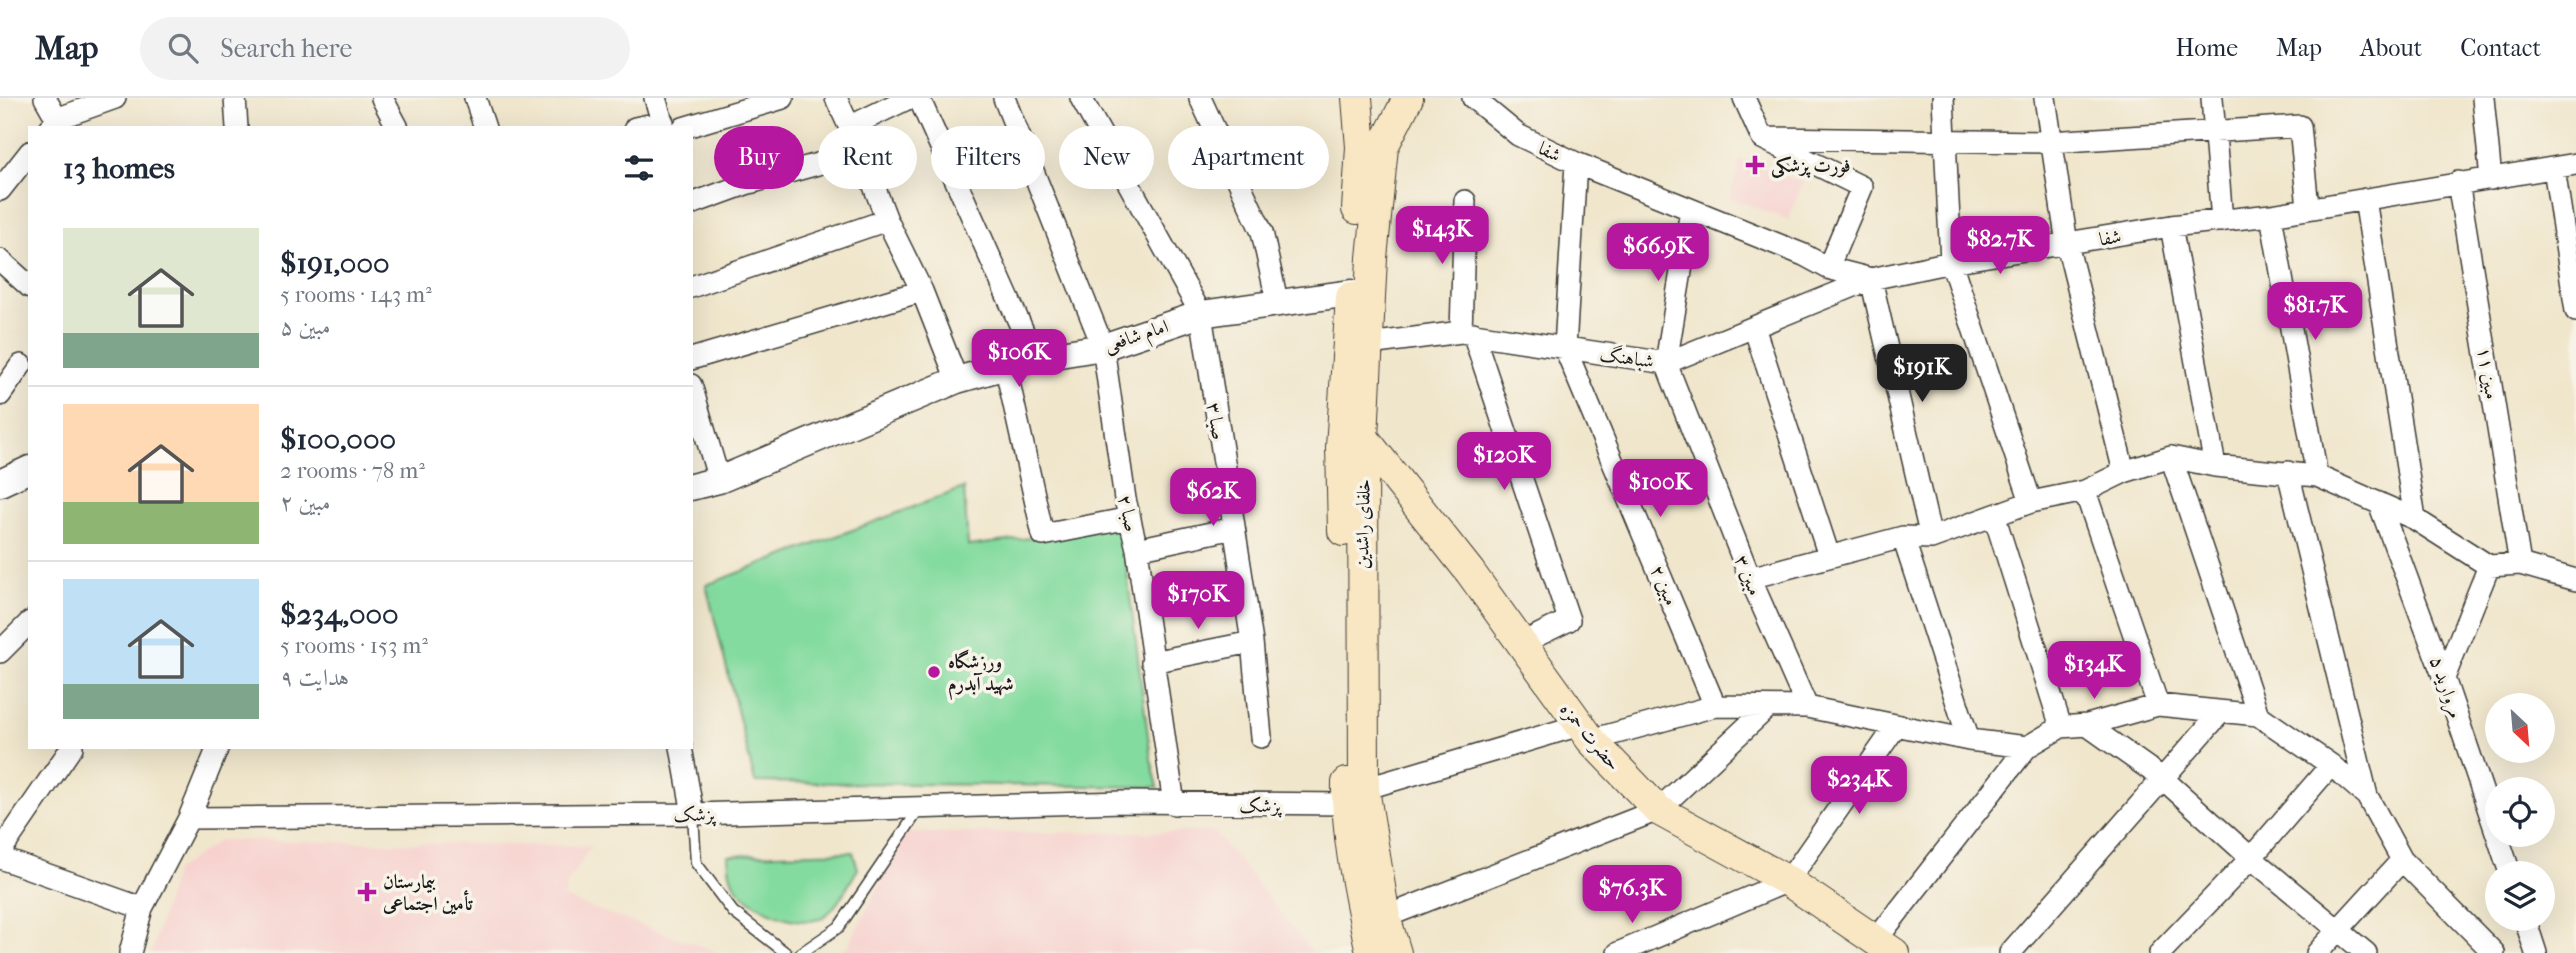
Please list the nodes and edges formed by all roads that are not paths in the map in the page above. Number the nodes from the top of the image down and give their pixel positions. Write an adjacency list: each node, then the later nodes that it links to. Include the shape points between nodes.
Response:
1 (45, 98): 22 (street)
2 (115, 98): 22 (street)
3 (235, 98): 23 (street)
4 (382, 98): 24 (street)
5 (475, 98): 25 (street)
6 (655, 98): 26 (street)
7 (783, 98): 26 (street)
8 (836, 98): 27 (street)
9 (909, 98): 28 (street)
10 (919, 98): 69 (street)
11 (1004, 98): 66 (street, صبا ۲)
12 (1081, 98): 62 (street, صبا ۳)
13 (1200, 98): 60 (street, via 1262,232)
14 (1357, 98): 59 (main road, خلفای راشدین, via 1361,147)
15 (1409, 98): 65 (main road, خلفای راشدین, via 1382,147)
16 (1474, 98): 34 (street, شفا, via 1518,135)
17 (1744, 98): 30 (street)
18 (1943, 98): 31 (street)
19 (2045, 98): 32 (street)
20 (2212, 98): 29 (street)
21 (2483, 98): 38 (street)
22 (57, 124)
23 (237, 126)
24 (396, 126)
25 (484, 126)
26 (670, 126)
27 (849, 126)
28 (851, 126)
29 (2215, 132): 32 (street); 45 (street, via 2300,126); 49 (street)
30 (1762, 138): 31 (street); 54 (street, via 1863,187)
31 (1945, 141): 32 (street); 53 (street)
32 (2050, 142): 51 (street)
33 (28, 155): 41 (street)
34 (1576, 163): 46 (street, شفا); 67 (street)
35 (818, 164): 44 (street)
36 (2576, 164): 37 (street, شفا)
37 (2554, 168): 38 (street, شفا); 61 (street)
38 (2491, 179): 39 (street, شفا)
39 (2458, 182): 42 (street, شفا); 97 (street, مبین ۱۱)
40 (876, 189): 48 (street)
41 (0, 190)
42 (2365, 199): 45 (street, شفا); 91 (street)
43 (1465, 201): 64 (street)
44 (693, 203)
45 (2308, 208): 47 (street, شفا)
46 (1691, 210): 54 (street, شفا); 70 (street)
47 (2271, 215): 49 (street, شفا); 82 (street)
48 (887, 220): 57 (street); 58 (street)
49 (2222, 221): 50 (street, شفا)
50 (2171, 226): 51 (street, شفا); 78 (street)
51 (2067, 244): 53 (street, شفا); 80 (street)
52 (0, 261): 56 (street)
53 (1951, 262): 55 (street, شفا); 87 (street)
54 (1828, 268): 55 (street, شفا)
55 (1871, 279): 63 (street, شباهنگ); 94 (street)
56 (28, 285)
57 (693, 287)
58 (922, 291): 68 (street); 73 (street)
59 (1352, 293): 60 (street, امام شافعی); 126 (main road, خلفای راشدین, via 1340,447)
60 (1277, 301): 62 (street, امام شافعی)
61 (2576, 311)
62 (1200, 314): 66 (street, امام شافعی); 92 (street, صبا ۳)
63 (1754, 327): 70 (street, شباهنگ); 96 (street)
64 (1467, 333): 65 (street, شباهنگ); 67 (street, شباهنگ); 103 (street, via 1569,620)
65 (1369, 344): 76 (main road, خلفای راشدین)
66 (1103, 347): 69 (street, امام شافعی); 89 (street, صبا ۲)
67 (1565, 348): 70 (street, شباهنگ); 108 (street, مبین ۲)
68 (693, 358)
69 (1035, 358): 72 (street, امام شافعی)
70 (1666, 362): 99 (street, مبین ۳)
71 (21, 365): 75 (street)
72 (1006, 369): 73 (street, امام شافعی); 89 (street, via 1043,535)
73 (957, 380): 83 (street, امام شافعی)
74 (693, 392): 83 (street)
75 (0, 395)
76 (1363, 437): 103 (main road, حضرت حمزه, via 1470,572); 126 (main road, خلفای راشدین)
77 (2171, 457): 78 (street); 80 (street); 112 (street)
78 (2215, 466): 81 (street)
79 (28, 470): 84 (street)
80 (2124, 472): 86 (street)
81 (2288, 472): 82 (street); 125 (street)
82 (2317, 476): 88 (street)
83 (719, 480): 85 (street, امام شافعی)
84 (0, 484)
85 (693, 486)
86 (2085, 491): 87 (street); 107 (street)
87 (2031, 502): 90 (street)
88 (2379, 503): 91 (street); 106 (street, مروارید ۵)
89 (1130, 518): 95 (street, صبا ۲)
90 (1995, 518): 94 (street); 115 (street)
91 (2415, 519): 98 (street)
92 (1234, 528): 95 (street); 102 (street, صبا ۳)
93 (1903, 537): 94 (street); 96 (street); 118 (street)
94 (1931, 538)
95 (1137, 549): 105 (street, صبا ۲)
96 (1829, 556): 99 (street)
97 (2520, 564): 98 (street); 100 (street)
98 (2489, 566): 106 (street)
99 (1750, 578): 110 (street, مبین ۳)
100 (2576, 580)
101 (28, 624): 104 (street)
102 (1252, 642): 105 (street); 117 (street, صبا ۳)
103 (1520, 644): 116 (main road, حضرت حمزه)
104 (0, 652)
105 (1152, 662): 127 (street, صبا ۲)
106 (2444, 678): 136 (street, مروارید ۵)
107 (2158, 705): 111 (street); 113 (street)
108 (1715, 706): 109 (street, پزشک); 116 (street, پزشک)
109 (1768, 707): 110 (street, پزشک); 129 (street)
110 (1807, 707): 114 (street, پزشک)
111 (2220, 713): 112 (street); 124 (street)
112 (2258, 715): 123 (street)
113 (2087, 725): 115 (street); 124 (street)
114 (1896, 726): 118 (street, پزشک); 137 (street)
115 (2061, 727): 119 (street)
116 (1586, 733): 126 (street, پزشک); 129 (main road, حضرت حمزه)
117 (1261, 737)
118 (1969, 740): 119 (street, پزشک)
119 (2027, 747): 143 (street)
120 (71, 749): 132 (street)
121 (217, 749): 131 (street)
122 (681, 749): 130 (street)
123 (2331, 765): 125 (street); 134 (street)
124 (2162, 778): 134 (street); 151 (street)
125 (2367, 796): 135 (street)
126 (1355, 797): 127 (street, پزشک); 139 (main road, خلفای راشدین); 148 (main road, خلفای راشدین, via 1359,899)
127 (1174, 804): 128 (street, پزشک)
128 (921, 807): 130 (street, پزشک); 147 (lane, via 839,927)
129 (1658, 810): 137 (main road, حضرت حمزه); 139 (street)
130 (693, 814): 131 (street, پزشک); 146 (lane, via 696,863 733,912)
131 (189, 818): 138 (street)
132 (0, 852)
133 (0, 858): 138 (street)
134 (2251, 858): 140 (street); 152 (street)
135 (2402, 860): 140 (street); 144 (street)
136 (2506, 861)
137 (1787, 881): 142 (street); 143 (main road, حضرت حمزه)
138 (142, 908): 145 (street)
139 (1385, 917): 149 (main road, خلفای راشدین)
140 (2339, 928): 153 (street); 154 (street)
141 (2529, 931): 156 (street)
142 (1665, 944): 150 (street)
143 (1885, 946)
144 (2470, 946): 155 (street)
145 (130, 953)
146 (786, 953)
147 (801, 953)
148 (1371, 953)
149 (1396, 953)
150 (1618, 953)
151 (2010, 953)
152 (2160, 953)
153 (2317, 953)
154 (2366, 953)
155 (2494, 953)
156 (2536, 953)

